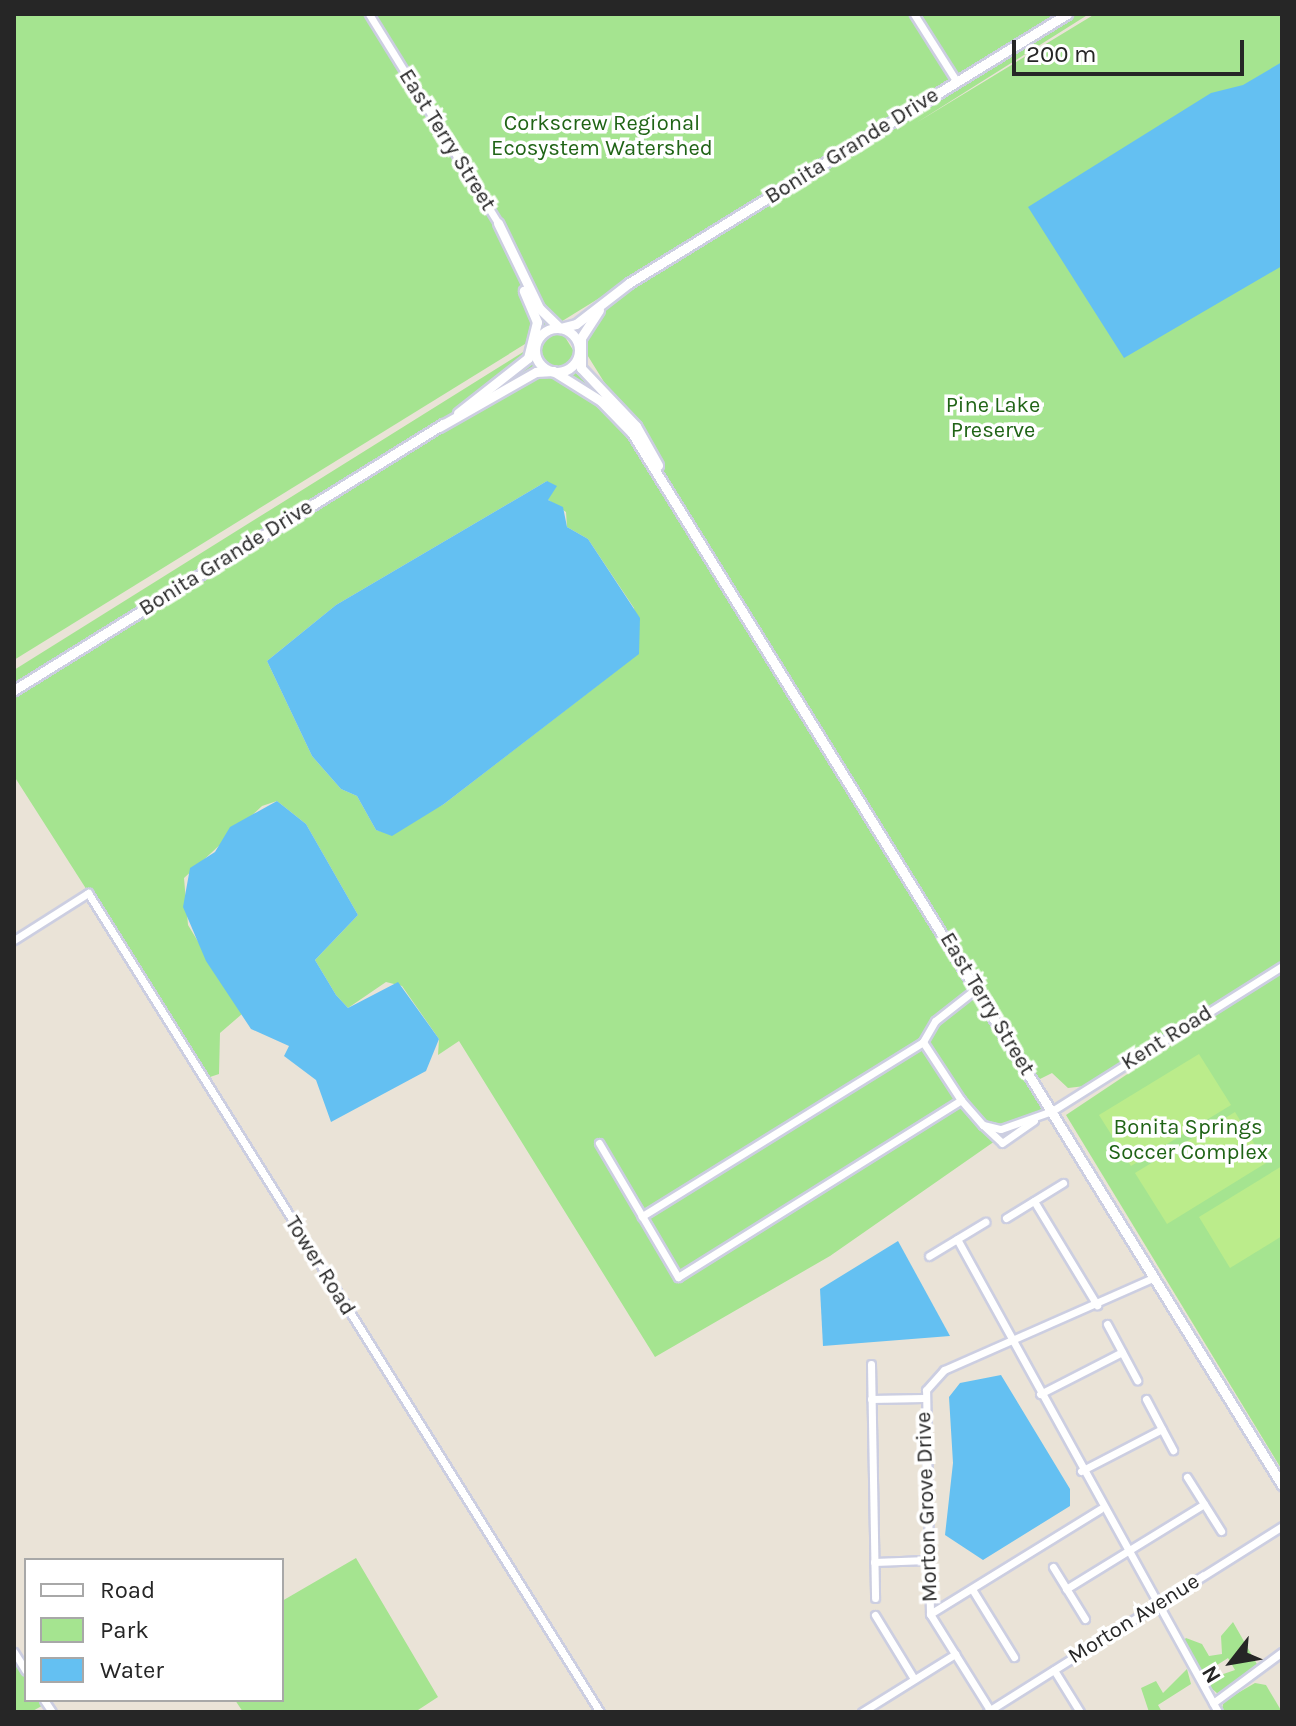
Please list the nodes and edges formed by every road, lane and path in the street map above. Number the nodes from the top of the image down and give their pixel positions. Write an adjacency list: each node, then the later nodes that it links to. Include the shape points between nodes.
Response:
1 (369, 14): 5 (street, East Terry Street)
2 (914, 14): 4 (street)
3 (1067, 14): 4 (street, Bonita Grande Drive)
4 (957, 82): 7 (street, Bonita Grande Drive)
5 (498, 223): 6 (street, East Terry Street)
6 (518, 269): 8 (street, East Terry Street); 9 (street, East Terry Street)
7 (632, 280): 8 (street, Bonita Grande Drive); 10 (street, Bonita Grande Drive, via 593,317)
8 (560, 328): 9 (street); 10 (street, via 572,334)
9 (537, 340): 11 (street, via 536,358); 12 (street, Bonita Grande Drive, via 513,376)
10 (579, 351): 11 (street, via 570,367); 13 (street, East Terry Street, via 584,374 636,426)
11 (553, 371): 12 (street, Bonita Grande Drive, via 536,372); 13 (street, East Terry Street, via 620,419)
12 (439, 427): 14 (street, Bonita Grande Drive)
13 (689, 524): 17 (street, East Terry Street)
14 (14, 690)
15 (14, 940): 71 (street, Tower Road, via 88,893)
16 (1282, 966): 20 (street, Kent Road)
17 (978, 988): 18 (street, via 935,1021); 20 (street, East Terry Street)
18 (923, 1042): 19 (street); 28 (street)
19 (961, 1100): 22 (street); 28 (street, via 678,1277)
20 (1052, 1111): 21 (street, Kent Road); 33 (street, East Terry Street)
21 (1034, 1121): 23 (street); 24 (street, Kent Road, via 1002,1143)
22 (983, 1125): 23 (street); 24 (street)
23 (996, 1127): 24 (street)
24 (992, 1139)
25 (599, 1143): 28 (street)
26 (1063, 1183): 27 (street)
27 (1034, 1201): 29 (street); 34 (street)
28 (642, 1216)
29 (1006, 1218)
30 (985, 1222): 31 (street)
31 (957, 1239): 32 (street); 36 (street)
32 (929, 1256)
33 (1153, 1278): 34 (street, Morton Grove Drive); 48 (street, East Terry Street)
34 (1097, 1305): 36 (street, Morton Grove Drive)
35 (1107, 1324): 37 (street)
36 (1013, 1341): 40 (street); 41 (street, Morton Grove Drive, via 944,1370)
37 (1122, 1352): 39 (street); 40 (street)
38 (871, 1364): 42 (street)
39 (1137, 1380)
40 (1040, 1394): 46 (street)
41 (924, 1398): 42 (street); 54 (street, Morton Grove Drive)
42 (871, 1399): 55 (street)
43 (1146, 1399): 44 (street)
44 (1162, 1429): 45 (street); 46 (street)
45 (1173, 1450)
46 (1081, 1471): 50 (street)
47 (1187, 1477): 49 (street)
48 (1282, 1485)
49 (1204, 1504): 52 (street); 53 (street)
50 (1100, 1509): 53 (street); 57 (street)
51 (1282, 1526): 60 (street, Morton Avenue)
52 (1221, 1531)
53 (1125, 1553): 58 (street); 60 (street)
54 (927, 1560): 55 (street); 61 (street, Morton Grove Drive)
55 (874, 1562): 59 (street)
56 (1053, 1567): 58 (street)
57 (972, 1589): 61 (street); 66 (street)
58 (1066, 1589): 63 (street)
59 (875, 1598)
60 (1154, 1607): 67 (street, Morton Avenue); 69 (street)
61 (930, 1614): 65 (street, Morton Grove Drive)
62 (875, 1615): 68 (street)
63 (1085, 1619)
64 (1282, 1652): 69 (street)
65 (955, 1654): 68 (street); 70 (street, Morton Grove Drive)
66 (1014, 1657)
67 (1054, 1670): 70 (street, Morton Avenue); 73 (street)
68 (914, 1679): 72 (street)
69 (1213, 1703): 74 (street)
70 (988, 1711)
71 (600, 1712)
72 (862, 1712)
73 (1080, 1712)
74 (1218, 1712)

